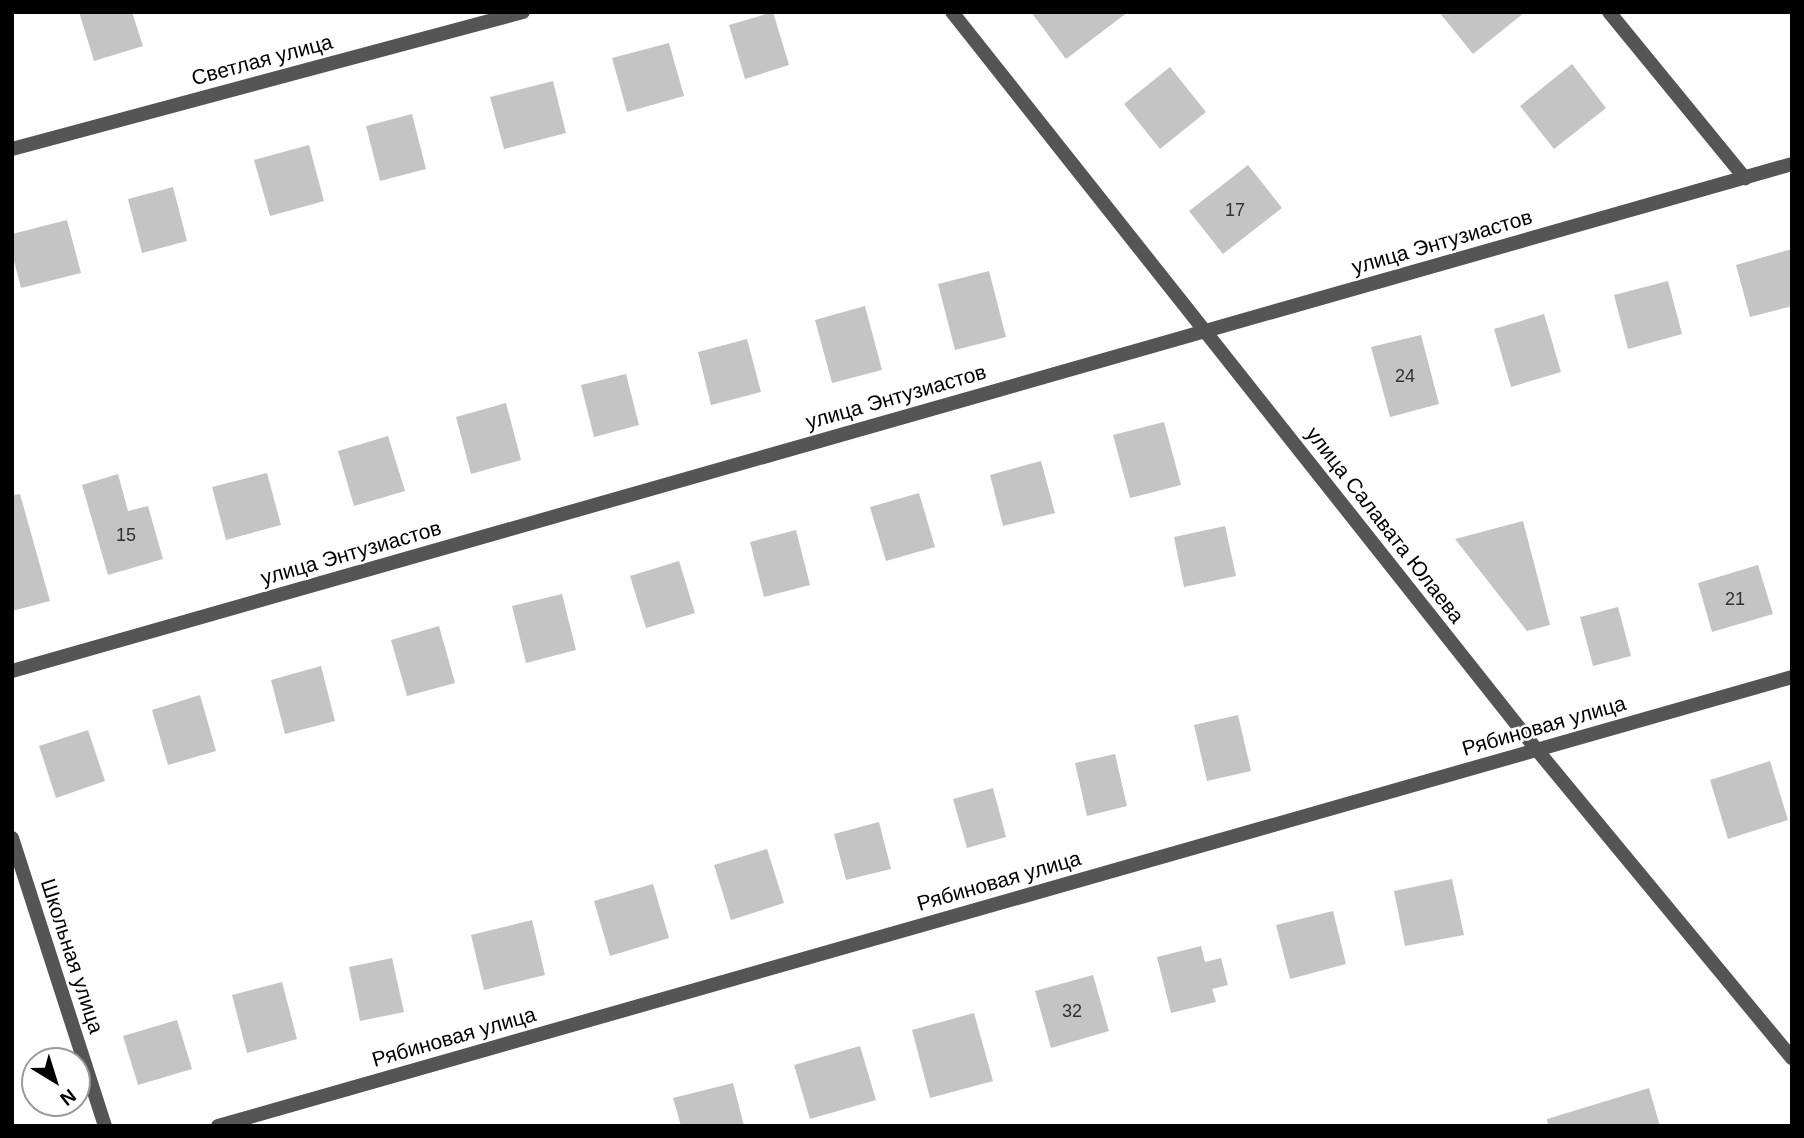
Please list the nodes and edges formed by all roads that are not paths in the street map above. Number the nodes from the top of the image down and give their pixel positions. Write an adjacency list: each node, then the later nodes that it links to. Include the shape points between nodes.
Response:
1 (523, 12): 4 (street, Светлая улица)
2 (952, 12): 7 (street, улица Салавата Юлаева)
3 (1609, 12): 6 (street)
4 (12, 149)
5 (1792, 164): 6 (street, улица Энтузиастов)
6 (1745, 177): 7 (street, улица Энтузиастов)
7 (1205, 331): 8 (street, улица Энтузиастов); 10 (street, улица Салавата Юлаева)
8 (12, 671)
9 (1792, 677): 10 (street, Рябиновая улица)
10 (1537, 750): 12 (street, улица Салавата Юлаева); 14 (street, Рябиновая улица)
11 (12, 838): 13 (street, Школьная улица)
12 (1792, 1058)
13 (104, 1126)
14 (218, 1126)

